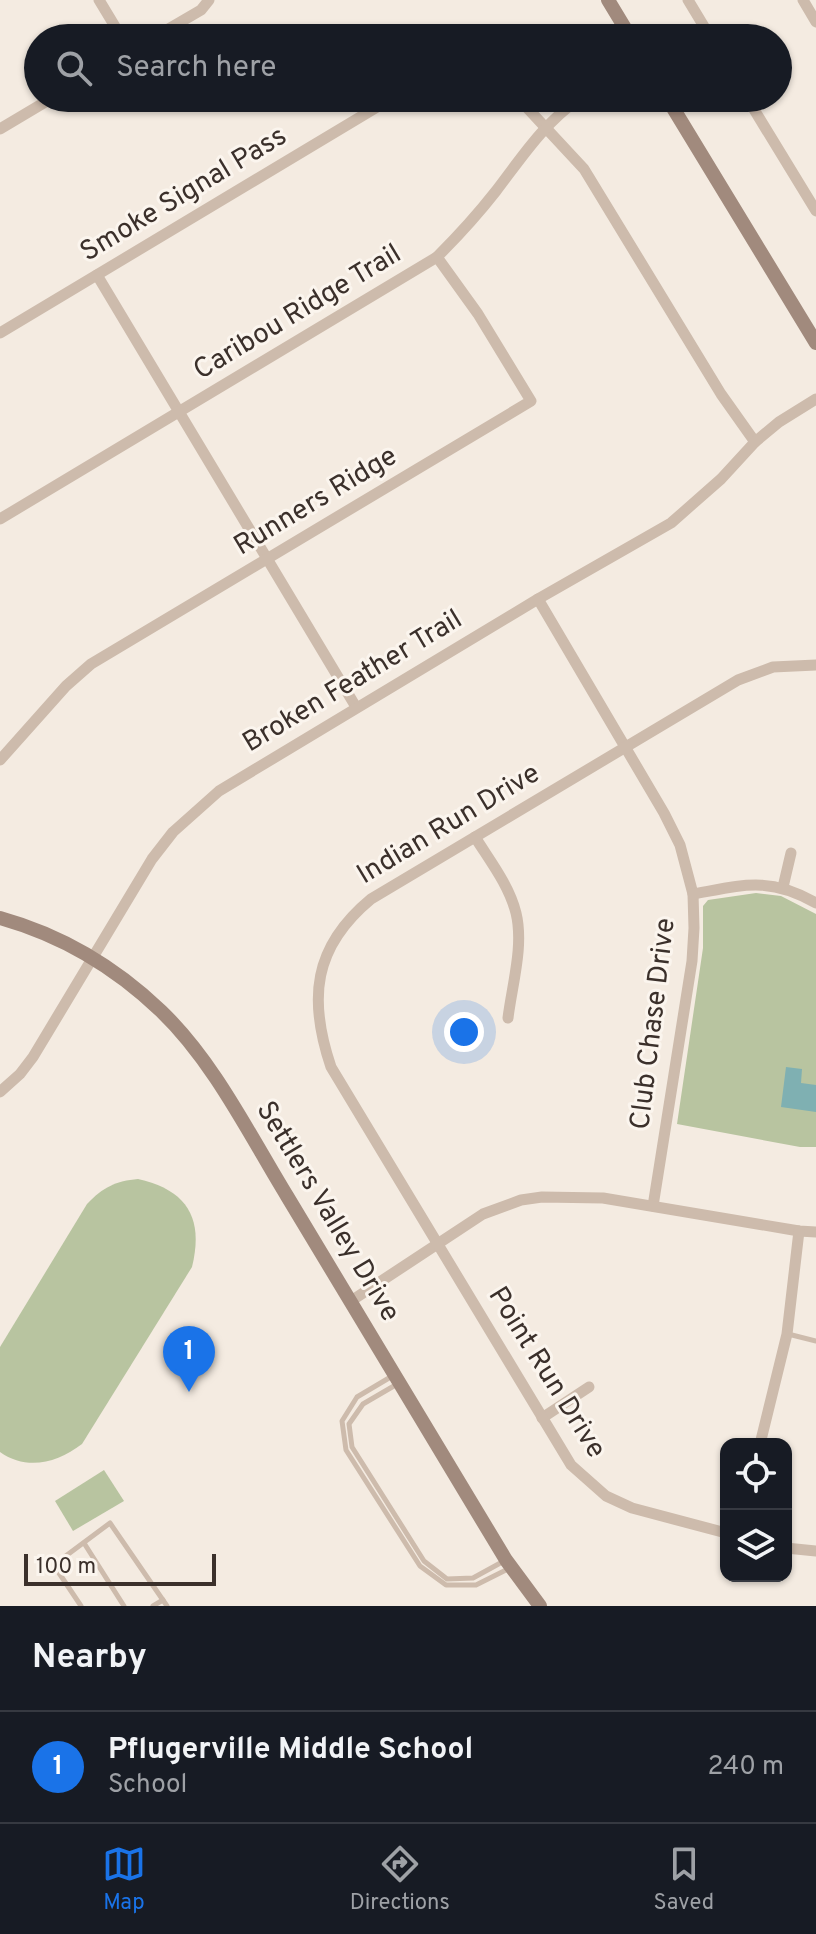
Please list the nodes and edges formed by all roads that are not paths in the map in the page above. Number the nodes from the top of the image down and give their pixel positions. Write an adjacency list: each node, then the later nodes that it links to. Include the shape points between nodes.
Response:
1 (99, 0): 7 (street)
2 (209, 0): 8 (street)
3 (608, 0): 9 (street)
4 (688, 0): 10 (street)
5 (803, 0): 6 (street)
6 (816, 22)
7 (114, 24)
8 (177, 24)
9 (623, 24)
10 (703, 24)
11 (29, 112): 18 (street)
12 (369, 112): 21 (street, Smoke Signal Pass)
13 (532, 112): 17 (street)
14 (564, 112): 17 (street, Caribou Ridge Trail)
15 (676, 112): 23 (street)
16 (756, 112): 19 (street)
17 (546, 127): 20 (street, Caribou Ridge Trail); 26 (street, via 584,169)
18 (0, 129)
19 (816, 211)
20 (437, 257): 25 (street, Caribou Ridge Trail); 28 (street, Runners Ridge, via 531,401)
21 (97, 275): 22 (street, Smoke Signal Pass); 25 (street)
22 (0, 333)
23 (816, 343)
24 (816, 399): 26 (street, Broken Feather Trail)
25 (182, 412): 27 (street, Caribou Ridge Trail); 28 (street)
26 (755, 442): 29 (street, Broken Feather Trail, via 671,523)
27 (0, 519)
28 (270, 559): 31 (street); 33 (street, Runners Ridge, via 91,664)
29 (538, 599): 31 (street, Broken Feather Trail); 32 (street, Club Chase Drive)
30 (816, 665): 32 (street, Indian Run Drive, via 773,667 738,680)
31 (356, 707): 40 (street, Broken Feather Trail, via 192,813 152,859)
32 (624, 748): 34 (street, Indian Run Drive); 37 (street, Club Chase Drive, via 680,845)
33 (0, 760)
34 (475, 837): 41 (street, via 506,886 516,914 519,937); 46 (street, Indian Run Drive, via 357,911 334,943 319,982 320,1036 331,1067)
35 (791, 853): 36 (street)
36 (783, 887): 37 (street, via 750,883); 38 (street)
37 (693, 894): 43 (street, Club Chase Drive, via 692,961)
38 (816, 903)
39 (0, 918): 40 (street, Settlers Valley Drive)
40 (94, 958): 42 (street, Broken Feather Trail, via 33,1057); 47 (street, Settlers Valley Drive, via 139,991 188,1040)
41 (508, 1018)
42 (0, 1092)
43 (653, 1206): 44 (street); 46 (street, via 569,1195 521,1200 483,1214)
44 (799, 1231): 45 (street); 48 (street)
45 (816, 1232)
46 (438, 1244): 47 (street); 52 (street, Point Run Drive)
47 (351, 1301): 50 (street, Settlers Valley Drive)
48 (787, 1334): 49 (lane); 53 (street)
49 (816, 1341)
50 (397, 1378): 58 (street, Settlers Valley Drive); 58 (lane, via 357,1397 342,1421 346,1450 420,1566 446,1585 476,1585)
51 (589, 1387): 52 (street)
52 (542, 1418): 54 (street, Point Run Drive, via 571,1465 606,1496)
53 (761, 1438)
54 (720, 1531)
55 (84, 1542): 59 (lane, via 110,1523); 60 (lane, via 63,1558 57,1570); 61 (lane)
56 (792, 1549): 57 (street)
57 (816, 1551)
58 (509, 1563): 63 (street, Settlers Valley Drive)
59 (165, 1603): 62 (lane)
60 (81, 1606)
61 (124, 1606)
62 (153, 1606)
63 (540, 1606)

